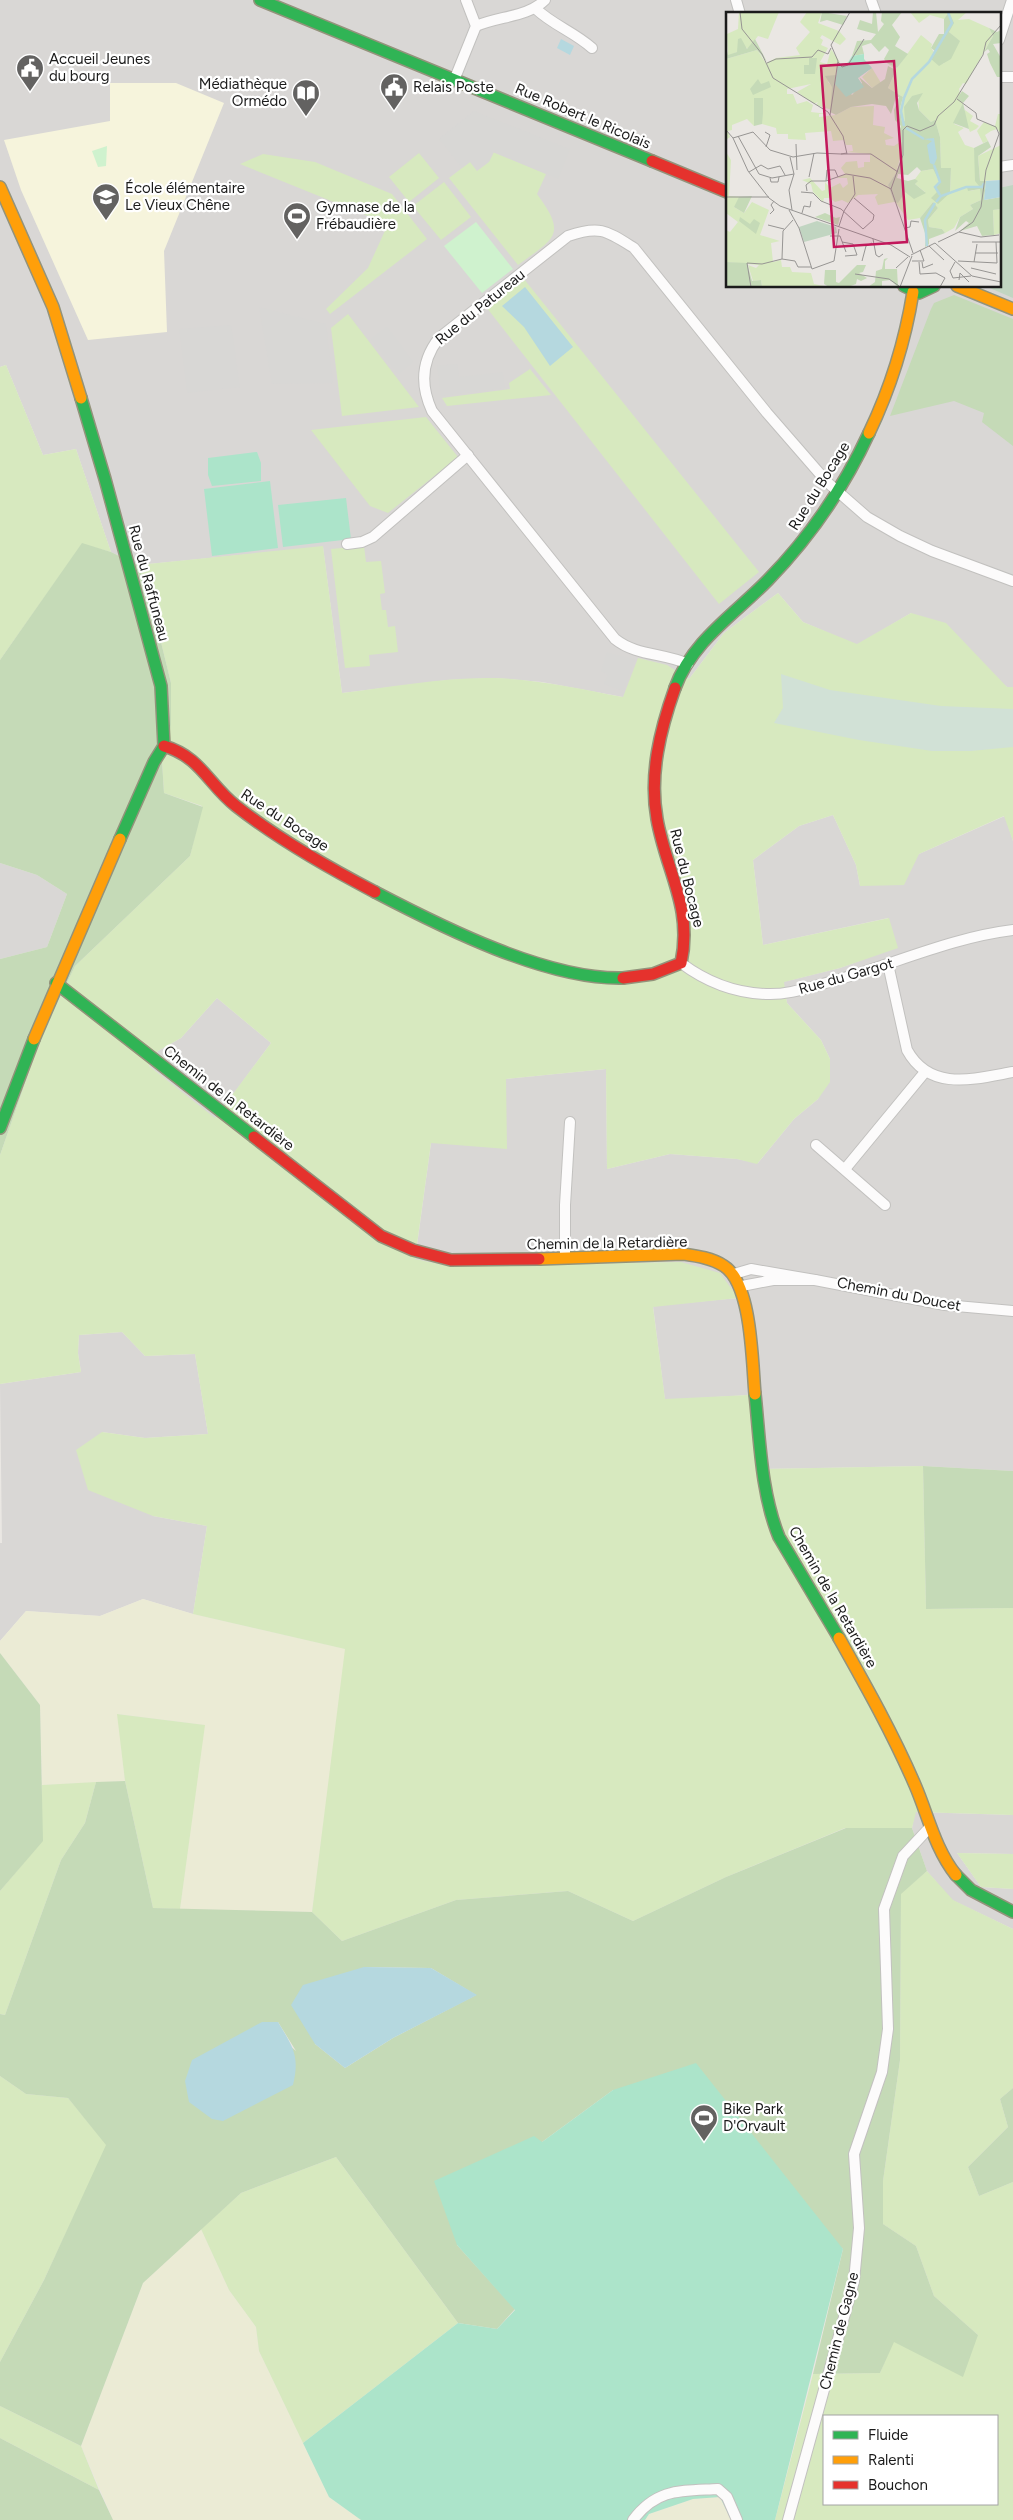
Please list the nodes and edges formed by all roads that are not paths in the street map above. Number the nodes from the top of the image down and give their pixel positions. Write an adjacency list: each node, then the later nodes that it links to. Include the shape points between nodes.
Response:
1 (260, 0): 13 (street, Rue Robert le Ricolais)
2 (466, 0): 8 (street)
3 (545, 0): 6 (street)
4 (871, 0): 7 (street)
5 (1012, 0): 9 (street)
6 (536, 9): 8 (street); 10 (street)
7 (875, 12)
8 (476, 26): 13 (street)
9 (1000, 37)
10 (592, 48)
11 (1000, 77): 12 (street)
12 (1013, 77)
13 (455, 78): 17 (street, Rue Robert le Ricolais)
14 (1013, 165): 15 (street)
15 (1000, 167)
16 (1, 192): 27 (street, Rue du Raffuneau, via 54,307 91,431 161,686)
17 (726, 192)
18 (932, 288): 20 (street, via 928,291)
19 (962, 288): 21 (street)
20 (908, 289): 23 (street, Rue du Bocage, via 906,340 888,393)
21 (1013, 309)
22 (468, 455): 23 (street, Rue du Patureau, via 427,401 424,366 428,351 439,338 568,236 589,229 611,233 634,248 816,472); 24 (street, via 373,536); 26 (street, Rue du Patureau, via 615,639 626,648)
23 (837, 490): 25 (street, Rue du Patureau, via 868,517 900,536); 26 (street, Rue du Bocage, via 790,557 728,616)
24 (348, 544)
25 (1013, 581)
26 (688, 664): 29 (street, Rue du Bocage, via 667,710 657,754 654,789 656,818 687,926 686,949)
27 (164, 746): 29 (street, Rue du Bocage, via 191,756 228,801 276,835 357,884 439,925 528,960 601,978 650,975 664,972); 31 (street)
28 (1013, 930): 30 (street, Rue du Gargot, via 948,945)
29 (681, 962): 30 (street, Rue du Gargot, via 715,983 766,994 815,986)
30 (888, 964): 32 (street, via 906,1050 913,1062)
31 (56, 983): 35 (street); 39 (street, Chemin de la Retardière, via 381,1236 413,1250 451,1260)
32 (925, 1072): 33 (street, via 964,1081); 37 (street)
33 (1013, 1072)
34 (570, 1122): 39 (street)
35 (0, 1128)
36 (816, 1145): 37 (street)
37 (845, 1169): 38 (street)
38 (885, 1205)
39 (565, 1258): 40 (street, Chemin de la Retardière, via 683,1254 714,1260 727,1266)
40 (734, 1274): 41 (street, Chemin du Doucet, via 751,1269); 42 (street, Chemin de la Retardière)
41 (815, 1280): 42 (street, Chemin du Doucet, via 773,1280); 43 (street, Chemin du Doucet, via 945,1305)
42 (742, 1286): 44 (street, Chemin de la Retardière, via 763,1464 779,1537 886,1722 916,1787)
43 (1013, 1311)
44 (930, 1827): 45 (street, Chemin de la Retardière, via 955,1874 971,1890); 48 (street, Chemin de Gagne, via 904,1856 884,1909 888,2029 882,2072 854,2154 859,2228 854,2281)
45 (1013, 1912)
46 (633, 2520): 47 (street, via 644,2505 676,2490 718,2489 727,2497)
47 (737, 2520)
48 (788, 2520)

